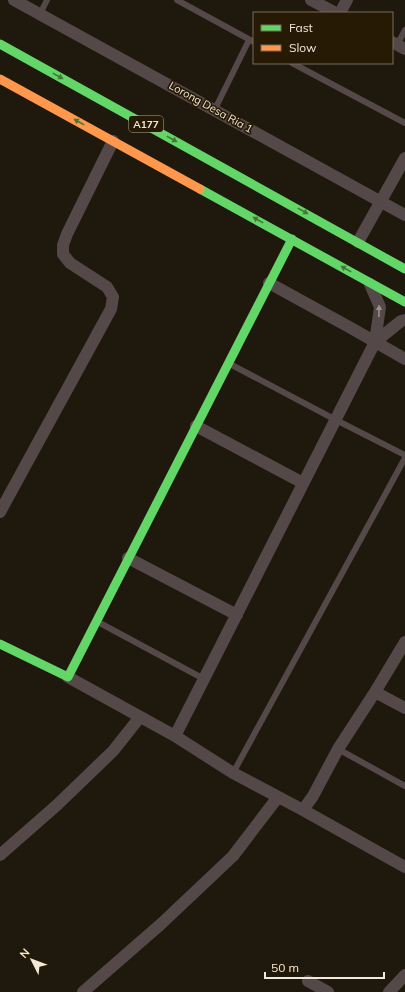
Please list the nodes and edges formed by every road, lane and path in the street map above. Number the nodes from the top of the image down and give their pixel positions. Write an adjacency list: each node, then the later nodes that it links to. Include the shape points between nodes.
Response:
1 (14, 0): 8 (street, Lorong Desa Ria 1)
2 (47, 0): 8 (lane)
3 (177, 0): 10 (lane)
4 (311, 0): 6 (street)
5 (347, 0): 7 (street)
6 (334, 12)
7 (341, 12)
8 (40, 14): 15 (street, Lorong Desa Ria 1)
9 (405, 30): 12 (lane)
10 (251, 41): 15 (lane)
11 (0, 44): 22 (main road, A177, one-way to 22)
12 (398, 45)
13 (294, 64): 16 (lane)
14 (0, 79): 17 (main road, A177, one-way to 14)
15 (214, 109): 19 (street, Lorong Desa Ria 1)
16 (405, 123)
17 (113, 141): 21 (main road, A177, one-way to 17); 36 (street, via 67,234 62,254 70,263 107,287 113,297 111,309)
18 (405, 158): 19 (street)
19 (381, 202): 20 (street, Lorong Desa Ria 1); 22 (street)
20 (405, 215)
21 (292, 239): 24 (main road, A177, one-way to 21); 25 (main road)
22 (358, 242): 23 (main road, A177)
23 (405, 269)
24 (369, 282): 26 (main road, A177); 28 (street, one-way to 24, via 380,307)
25 (269, 283): 28 (street); 30 (main road)
26 (405, 302)
27 (405, 320): 28 (street)
28 (375, 342): 29 (street); 31 (street)
29 (405, 359)
30 (229, 363): 31 (lane); 32 (main road)
31 (336, 420): 33 (lane); 35 (street)
32 (196, 426): 35 (street); 37 (main road)
33 (405, 455)
34 (405, 458): 49 (lane)
35 (304, 483): 38 (street)
36 (0, 512)
37 (128, 558): 38 (street); 39 (main road)
38 (236, 616): 43 (street)
39 (96, 621): 42 (main road); 43 (lane)
40 (405, 642): 44 (street)
41 (0, 644): 42 (main road)
42 (68, 677): 46 (street)
43 (204, 679): 47 (street)
44 (375, 692): 45 (street); 48 (street)
45 (405, 708)
46 (140, 717): 47 (street); 53 (street, via 113,751)
47 (175, 736): 49 (street)
48 (338, 749): 50 (lane); 52 (street)
49 (233, 773): 51 (street)
50 (405, 786)
51 (278, 797): 52 (street); 57 (street, via 233,856 161,924)
52 (304, 810): 54 (street)
53 (0, 855)
54 (405, 867)
55 (405, 974): 59 (street)
56 (308, 981): 58 (street)
57 (83, 992)
58 (328, 992)
59 (389, 992)

